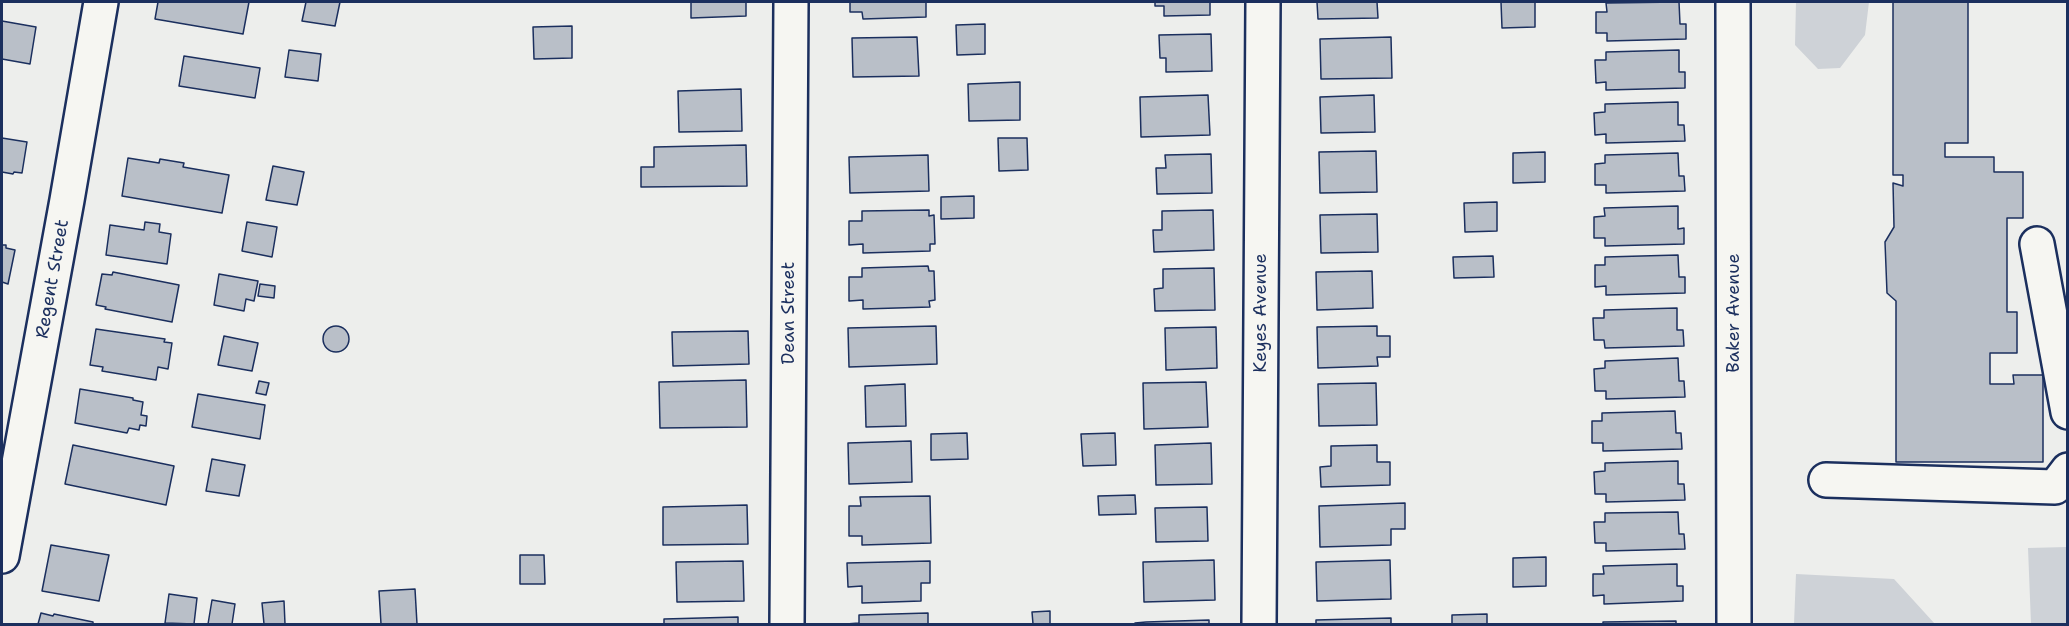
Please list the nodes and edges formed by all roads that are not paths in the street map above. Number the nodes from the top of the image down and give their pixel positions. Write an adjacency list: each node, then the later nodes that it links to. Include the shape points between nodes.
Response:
1 (101, 2): 9 (street, Regent Street)
2 (791, 2): 10 (street, Dean Street)
3 (1263, 2): 11 (street, Keyes Avenue)
4 (1733, 2): 12 (street, Baker Avenue)
5 (2037, 244): 6 (street)
6 (2067, 412)
7 (2067, 470): 8 (street, via 2055,487)
8 (1826, 480)
9 (2, 556)
10 (787, 624)
11 (1259, 624)
12 (1734, 624)

